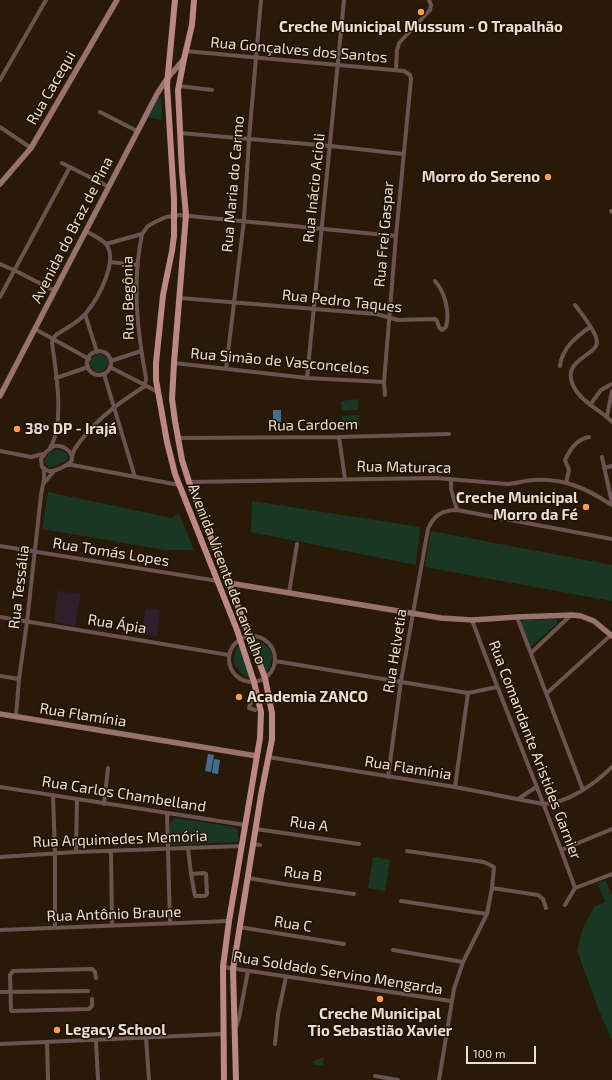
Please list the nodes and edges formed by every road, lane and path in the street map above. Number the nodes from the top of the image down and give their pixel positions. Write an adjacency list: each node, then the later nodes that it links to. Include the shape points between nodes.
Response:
1 (46, 0): 15 (street)
2 (116, 0): 24 (street, Rua Cacequi)
3 (175, 0): 14 (main road, Avenida do Braz de Pina)
4 (194, 0): 8 (main road, via 192,24)
5 (261, 0): 9 (street, Rua Maria do Carmo)
6 (344, 0): 11 (street, Rua Inácio Acioli)
7 (430, 0): 12 (street, via 430,10 398,46)
8 (185, 51): 9 (street, Rua Gonçalves dos Santos); 10 (main road)
9 (256, 58): 11 (street, Rua Gonçalves dos Santos); 22 (street, Rua Maria do Carmo)
10 (184, 59): 14 (street, Avenida do Braz de Pina); 16 (main road, Avenida Vicente de Carvalho)
11 (337, 65): 12 (street, Rua Gonçalves dos Santos); 23 (street, Rua Inácio Acioli)
12 (396, 70): 13 (street, Rua Gonçalves dos Santos)
13 (410, 75): 25 (street, Rua Frei Gaspar)
14 (168, 77): 20 (street, Avenida do Braz de Pina); 30 (main road, Avenida Vicente de Carvalho, via 167,102)
15 (0, 80)
16 (179, 86): 17 (street); 21 (main road, Avenida Vicente de Carvalho)
17 (212, 90)
18 (100, 112): 20 (street)
19 (0, 127): 24 (street)
20 (137, 131): 29 (street, Avenida do Braz de Pina)
21 (180, 134): 22 (street); 31 (main road, Avenida Vicente de Carvalho)
22 (249, 139): 23 (street); 32 (street, Rua Maria do Carmo)
23 (330, 146): 25 (street); 33 (street, Rua Inácio Acioli)
24 (31, 148): 28 (street, Rua Cacequi)
25 (403, 154): 36 (street, Rua Frei Gaspar)
26 (62, 163): 27 (street)
27 (70, 167): 29 (street); 41 (street)
28 (0, 184)
29 (109, 187): 34 (street, Avenida do Braz de Pina)
30 (174, 215): 31 (street); 35 (street, via 148,226); 70 (main road, Avenida Vicente de Carvalho, via 172,252 163,295 156,363)
31 (186, 215): 32 (street); 45 (main road, Avenida Vicente de Carvalho)
32 (244, 220): 33 (street); 46 (street, Rua Maria do Carmo)
33 (322, 228): 36 (street); 48 (street, Rua Inácio Acioli)
34 (86, 231): 37 (street); 43 (street, Avenida do Braz de Pina)
35 (142, 234): 37 (street); 40 (street, Rua Begônia)
36 (396, 236): 50 (street, Rua Frei Gaspar)
37 (106, 244): 38 (street)
38 (110, 262): 40 (street); 49 (street, via 100,293)
39 (0, 264): 41 (street)
40 (138, 265): 55 (street, Rua Begônia, via 137,319)
41 (14, 270): 43 (street); 44 (street)
42 (435, 281): 50 (street, Rua Pedro Taques, via 445,301 445,329 440,328 438,321 435,320 398,320)
43 (55, 291): 52 (street, Avenida do Braz de Pina)
44 (0, 297)
45 (180, 298): 46 (street, Rua Pedro Taques); 58 (main road, Avenida Vicente de Carvalho)
46 (234, 303): 48 (street, Rua Pedro Taques); 62 (street, Rua Maria do Carmo)
47 (575, 305): 51 (street)
48 (314, 310): 50 (street, Rua Pedro Taques); 65 (street, Rua Inácio Acioli)
49 (85, 314): 53 (street); 54 (street)
50 (389, 317): 66 (street, Rua Frei Gaspar)
51 (590, 326): 59 (street, via 565,350); 73 (street, via 596,338 596,347 578,361 571,374 576,390)
52 (35, 329): 53 (street); 72 (street, Avenida do Braz de Pina)
53 (53, 339): 56 (street); 64 (street)
54 (97, 352): 56 (street); 57 (street, via 106,353)
55 (141, 352): 57 (street); 68 (street, Rua Begônia)
56 (89, 358): 60 (street)
57 (111, 361): 61 (street)
58 (174, 363): 62 (street, Rua Simão de Vasconcelos); 81 (main road, Avenida Vicente de Carvalho, via 172,399)
59 (560, 366)
60 (88, 367): 63 (street, via 95,374); 64 (street)
61 (110, 367): 63 (street); 68 (street)
62 (226, 369): 65 (street, Rua Simão de Vasconcelos)
63 (104, 374): 74 (street)
64 (56, 378): 78 (street)
65 (307, 378): 66 (street, Rua Simão de Vasconcelos)
66 (384, 382): 71 (street, Rua Frei Gaspar)
67 (612, 384): 73 (street, via 601,390)
68 (145, 386): 70 (street); 74 (street)
69 (612, 391): 75 (street)
70 (158, 392): 102 (main road, Avenida Vicente de Carvalho, via 170,456)
71 (385, 395)
72 (0, 396)
73 (590, 405): 75 (street)
74 (114, 406): 82 (street); 96 (street)
75 (607, 416): 76 (street)
76 (612, 422)
77 (450, 434): 79 (street, Rua Cardoem)
78 (56, 435): 83 (street, via 57,442); 84 (street)
79 (340, 437): 81 (street, Rua Cardoem); 97 (street)
80 (589, 437): 100 (street, via 579,441 565,460 569,470)
81 (178, 438): 99 (main road, Avenida Vicente de Carvalho)
82 (79, 443): 83 (street, via 73,447); 89 (street, via 73,451)
83 (64, 447): 84 (street); 89 (street)
84 (50, 448): 86 (street)
85 (0, 451): 87 (street)
86 (44, 453): 87 (street); 91 (street, via 41,458)
87 (31, 457): 91 (street)
88 (602, 457): 94 (street)
89 (72, 458): 90 (street); 92 (street)
90 (67, 465): 92 (street); 95 (street)
91 (42, 466): 95 (street); 101 (street, Rua Tessália)
92 (79, 466): 96 (street)
93 (612, 466): 94 (street)
94 (604, 468): 103 (street)
95 (55, 471): 101 (street)
96 (135, 477): 102 (street)
97 (345, 479): 98 (street, Rua Maturaca); 99 (street, Rua Maturaca)
98 (451, 479): 100 (street, Rua Maturaca, via 507,484 533,480); 104 (street)
99 (189, 482): 110 (main road, Avenida Vicente de Carvalho)
100 (566, 483): 103 (street, Rua Maturaca)
101 (43, 485): 108 (street, Rua Tessália)
102 (179, 485): 109 (main road, Avenida Vicente de Carvalho)
103 (612, 504)
104 (457, 510): 105 (street); 112 (street, Rua Helvetia, via 441,512 430,523)
105 (612, 539)
106 (297, 544): 111 (street)
107 (0, 546): 108 (street, Rua Tomás Lopes)
108 (35, 551): 109 (street, Rua Tomás Lopes); 117 (street, Rua Tessália)
109 (218, 581): 120 (main road, Avenida Vicente de Carvalho)
110 (230, 583): 111 (street); 119 (main road, Avenida Vicente de Carvalho)
111 (289, 593): 112 (street)
112 (413, 613): 116 (street); 128 (street, Rua Helvetia)
113 (572, 615): 115 (street); 118 (street, via 594,621); 121 (street)
114 (0, 617): 117 (street, Rua Ápia)
115 (517, 617): 116 (street); 121 (street)
116 (472, 620): 129 (street, Rua Comandante Aristides Garnier)
117 (27, 622): 122 (street, Rua Ápia); 125 (street, Rua Tessália)
118 (612, 636): 131 (street)
119 (249, 637): 120 (street); 123 (street, via 261,638 270,645 274,650); 126 (main road, Avenida Vicente de Carvalho)
120 (240, 640): 122 (street); 127 (main road, Avenida Vicente de Carvalho)
121 (531, 653): 131 (street)
122 (229, 655): 127 (street, via 230,667 237,677)
123 (275, 661): 126 (street, via 274,668); 128 (street)
124 (0, 676): 125 (street)
125 (19, 678): 135 (street, Rua Tessália)
126 (264, 678): 127 (street); 137 (main road, Avenida Vicente de Carvalho, via 271,703 272,722)
127 (254, 682): 132 (main road, Avenida Vicente de Carvalho)
128 (401, 682): 130 (street); 140 (street, Rua Helvetia)
129 (496, 687): 130 (street); 143 (street, Rua Comandante Aristides Garnier)
130 (468, 693): 142 (street)
131 (547, 693): 144 (street)
132 (258, 699): 133 (street, via 252,699 249,708); 136 (main road, Avenida Vicente de Carvalho, via 261,728)
133 (255, 710)
134 (0, 714): 135 (street, Rua Flamínia)
135 (16, 716): 136 (street, Rua Flamínia)
136 (257, 756): 151 (main road, Avenida Vicente de Carvalho)
137 (268, 757): 140 (street, Rua Flamínia); 152 (main road, Avenida Vicente de Carvalho)
138 (612, 767): 144 (street)
139 (108, 768): 148 (street)
140 (388, 777): 142 (street, Rua Flamínia)
141 (0, 787): 145 (street, Rua Carlos Chambelland)
142 (455, 787): 146 (street, Rua Flamínia)
143 (536, 787): 146 (street); 149 (street, Rua Comandante Aristides Garnier)
144 (583, 790): 149 (street, via 560,802)
145 (53, 795): 147 (street, Rua Carlos Chambelland); 162 (street)
146 (518, 799): 149 (street, Rua Flamínia)
147 (77, 800): 148 (street, Rua Carlos Chambelland); 161 (street)
148 (104, 804): 150 (street, Rua Carlos Chambelland)
149 (543, 804): 158 (street, Rua Comandante Aristides Garnier)
150 (167, 813): 151 (street, Rua Carlos Chambelland); 157 (street)
151 (245, 825): 155 (main road, Avenida Vicente de Carvalho)
152 (256, 829): 154 (street, Rua A); 166 (main road, Avenida Vicente de Carvalho, via 256,845)
153 (612, 829): 158 (street)
154 (359, 844)
155 (242, 846): 156 (street, Rua Arquimedes Memória); 174 (main road, Avenida Vicente de Carvalho)
156 (188, 848): 157 (street, Rua Arquimedes Memória); 164 (street)
157 (167, 849): 159 (street, Rua Arquimedes Memória); 175 (street)
158 (561, 850): 168 (street, Rua Comandante Aristides Garnier)
159 (111, 851): 161 (street, Rua Arquimedes Memória); 176 (street)
160 (407, 851): 167 (street, via 484,862 494,867)
161 (76, 852): 162 (street, Rua Arquimedes Memória)
162 (55, 853): 163 (street, Rua Arquimedes Memória); 178 (street)
163 (0, 857)
164 (191, 874): 164 (street, via 195,896 205,896 206,874)
165 (612, 874): 168 (street)
166 (248, 878): 169 (street, Rua B); 177 (main road, Avenida Vicente de Carvalho)
167 (492, 888): 172 (street, via 538,895 543,899); 173 (street)
168 (575, 888): 171 (street)
169 (354, 894)
170 (401, 901): 173 (street)
171 (565, 905)
172 (546, 908)
173 (486, 914): 182 (street)
174 (229, 921): 175 (street, Rua Antônio Braune); 183 (main road, Avenida Vicente de Carvalho)
175 (170, 924): 176 (street, Rua Antônio Braune)
176 (112, 926): 178 (street, Rua Antônio Braune)
177 (239, 927): 180 (street, Rua C); 184 (main road, Avenida Vicente de Carvalho)
178 (55, 928): 179 (street, Rua Antônio Braune)
179 (0, 930)
180 (344, 944)
181 (393, 950): 182 (street)
182 (463, 962): 192 (street)
183 (223, 967): 184 (street, Rua Soldado Servino Mengarda); 194 (main road, Avenida Vicente de Carvalho)
184 (233, 969): 185 (street, Rua Soldado Servino Mengarda); 193 (main road, Avenida Vicente de Carvalho)
185 (248, 971): 186 (street, Rua Soldado Servino Mengarda); 193 (street, Avenida Vicente de Carvalho, via 239,1018)
186 (286, 977): 192 (street, Rua Soldado Servino Mengarda); 199 (street)
187 (96, 978): 190 (street, via 92,970 13,971 10,975)
188 (88, 991): 190 (street)
189 (0, 992): 190 (street)
190 (10, 992): 191 (street, via 13,1011 89,1009 92,1006)
191 (92, 999)
192 (451, 1001): 207 (street)
193 (234, 1030): 205 (main road, Avenida Vicente de Carvalho)
194 (223, 1034): 195 (street); 204 (main road, Avenida Vicente de Carvalho)
195 (146, 1038): 196 (street); 203 (street)
196 (96, 1041): 197 (street); 202 (street)
197 (47, 1042): 198 (street); 201 (street)
198 (0, 1044)
199 (275, 1044)
200 (375, 1076): 206 (street)
201 (48, 1080)
202 (98, 1080)
203 (148, 1080)
204 (224, 1080)
205 (236, 1080)
206 (398, 1080)
207 (439, 1080)

